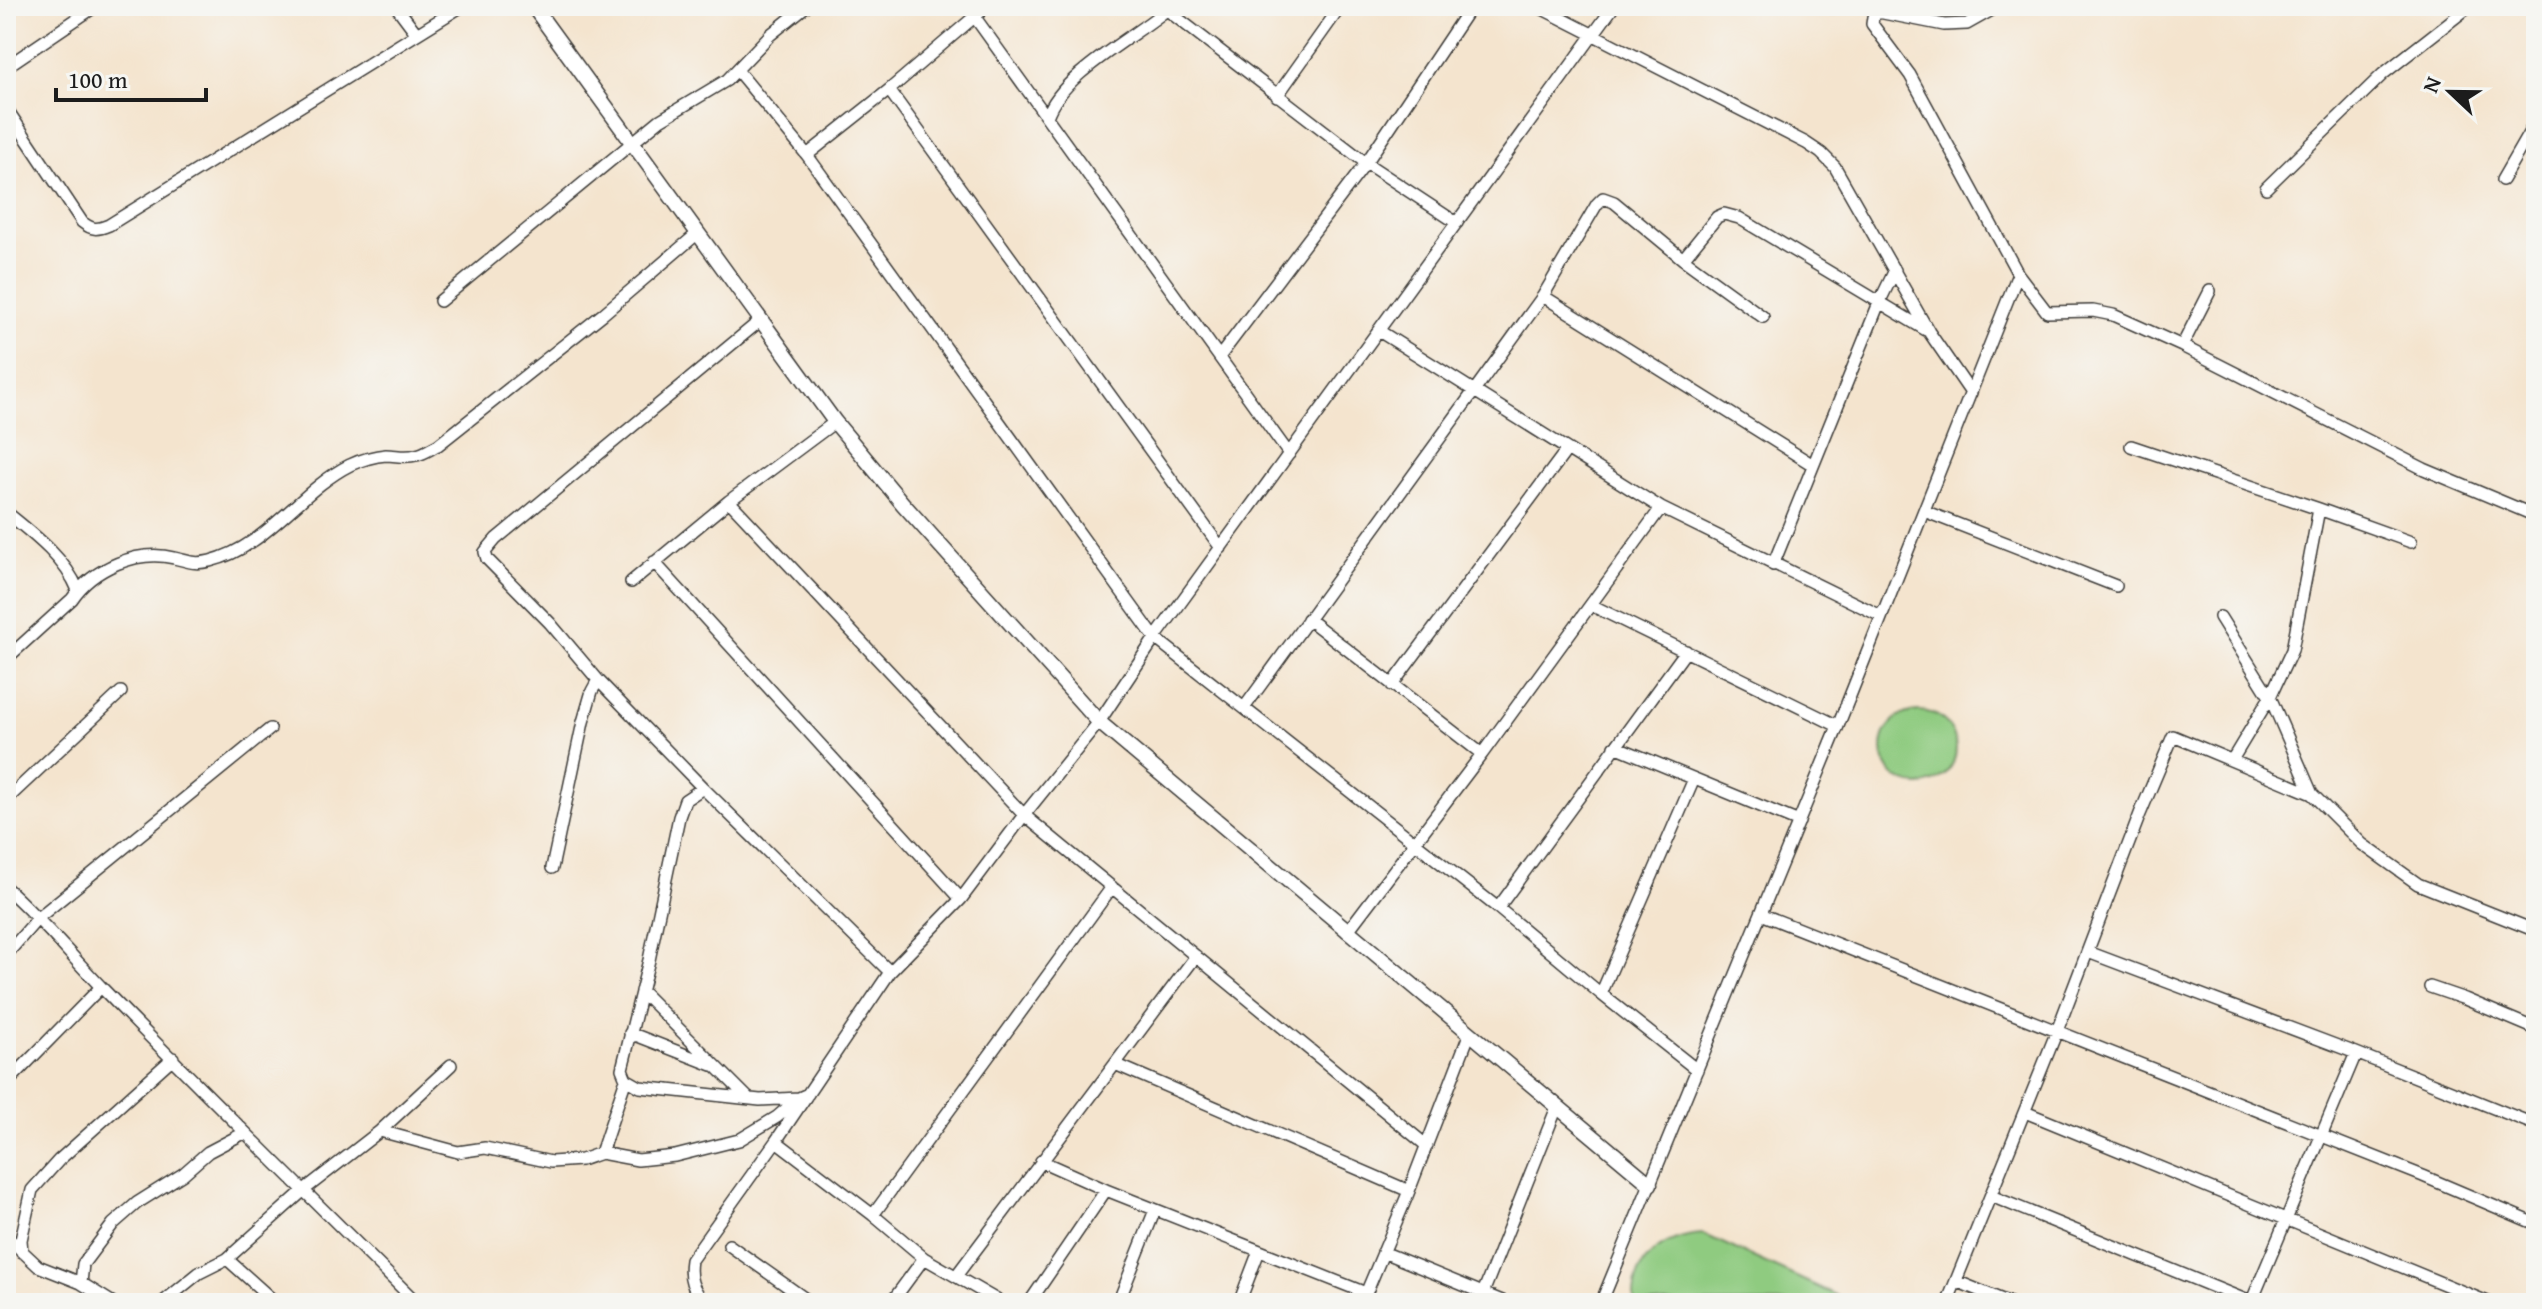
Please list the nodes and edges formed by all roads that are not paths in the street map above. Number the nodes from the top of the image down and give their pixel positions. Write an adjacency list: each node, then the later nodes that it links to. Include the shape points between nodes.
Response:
1 (96, 6): 17 (street)
2 (396, 6): 15 (street)
3 (462, 6): 15 (street)
4 (533, 6): 24 (street)
5 (806, 6): 18 (street)
6 (987, 6): 14 (street)
7 (1341, 6): 20 (street)
8 (1471, 6): 26 (street)
9 (1537, 6): 16 (street)
10 (1614, 6): 16 (street)
11 (1999, 6): 33 (street, via 1967,24 1944,25 1878,12 1872,24 1910,75)
12 (2470, 6): 28 (street, via 2383,74)
13 (1170, 8): 20 (street); 22 (street, via 1084,71 1056,96)
14 (974, 16): 19 (street); 22 (street)
15 (417, 34): 21 (street, via 97,230 82,222)
16 (1593, 36): 29 (street); 32 (street, via 1821,153 1835,167)
17 (6, 67)
18 (737, 70): 24 (street); 25 (street)
19 (889, 90): 25 (street); 58 (street)
20 (1277, 96): 26 (street)
21 (6, 108)
22 (1047, 117): 43 (street)
23 (2536, 121): 27 (street)
24 (633, 144): 30 (street); 36 (street)
25 (807, 155): 68 (street)
26 (1366, 163): 29 (street); 43 (street)
27 (2502, 180)
28 (2266, 188)
29 (1457, 223): 40 (street)
30 (698, 233): 39 (street); 63 (street, via 438,445 417,455 375,456 353,463 235,554 192,564 153,555 129,558)
31 (1683, 259): 35 (street, via 1603,198); 37 (street, via 1724,214 1739,218); 38 (street)
32 (1895, 270): 37 (street); 41 (street)
33 (2018, 274): 42 (street, via 2047,312 2103,312); 45 (street)
34 (2210, 291): 42 (street)
35 (1543, 296): 44 (street); 50 (street)
36 (440, 301)
37 (1879, 303): 41 (street); 50 (street)
38 (1763, 317)
39 (761, 320): 46 (street); 71 (street, via 485,552)
40 (1379, 331): 44 (street); 49 (street)
41 (1929, 332): 45 (street)
42 (2182, 346): 56 (street, via 2424,469)
43 (1220, 356): 49 (street)
44 (1473, 391): 48 (street); 67 (street)
45 (1971, 393): 54 (street)
46 (835, 422): 51 (street); 76 (street)
47 (2131, 446): 53 (street)
48 (1566, 451): 52 (street); 72 (street)
49 (1289, 454): 58 (street)
50 (1813, 465): 60 (street)
51 (729, 501): 59 (street); 86 (street)
52 (1661, 508): 60 (street); 64 (street)
53 (2319, 509): 57 (street); 74 (street, via 2292,650)
54 (1924, 511): 62 (street); 65 (street)
55 (6, 512): 63 (street, via 72,575)
56 (2536, 516)
57 (2411, 542)
58 (1221, 548): 68 (street)
59 (654, 562): 61 (street); 92 (street)
60 (1773, 565): 65 (street)
61 (631, 582)
62 (2116, 586)
63 (78, 590): 70 (street)
64 (1591, 605): 69 (street); 80 (street)
65 (1881, 616): 77 (street)
66 (2220, 617): 74 (street)
67 (1308, 619): 72 (street); 75 (street)
68 (1155, 638): 75 (street); 76 (street)
69 (1686, 651): 77 (street); 79 (street)
70 (6, 659)
71 (598, 680): 83 (street); 89 (street, via 583,722)
72 (1392, 685): 80 (street)
73 (121, 692): 85 (street)
74 (2270, 697): 81 (street); 84 (street)
75 (1244, 708): 88 (street)
76 (1099, 722): 86 (street); 97 (street)
77 (1838, 726): 87 (street)
78 (270, 729): 95 (street)
79 (1615, 746): 82 (street); 93 (street)
80 (1482, 754): 88 (street)
81 (2232, 760): 84 (street); 98 (street, via 2173,736)
82 (1694, 779): 87 (street); 105 (street)
83 (703, 788): 101 (street); 104 (street, via 685,800 679,817)
84 (2312, 794): 96 (street, via 2362,844 2418,884)
85 (6, 800)
86 (1024, 815): 90 (street); 92 (street)
87 (1799, 822): 94 (street)
88 (1414, 843): 93 (street); 97 (street)
89 (552, 868)
90 (1112, 887): 100 (street); 137 (street)
91 (6, 888): 95 (street)
92 (961, 899): 101 (street)
93 (1498, 908): 105 (street)
94 (1761, 914): 107 (street); 115 (street)
95 (39, 917): 99 (street); 102 (street)
96 (2536, 931)
97 (1347, 932): 109 (street)
98 (2088, 952): 107 (street); 110 (street)
99 (6, 955)
100 (1196, 956): 112 (street); 128 (street)
101 (890, 972): 118 (street)
102 (101, 987): 111 (street); 117 (street)
103 (2430, 987): 106 (street)
104 (641, 991): 108 (street); 114 (street)
105 (1601, 994): 115 (street)
106 (2536, 1029)
107 (2057, 1031): 121 (street); 126 (street)
108 (630, 1033): 114 (street); 116 (street, via 622,1069)
109 (1469, 1035): 120 (street); 128 (street)
110 (2356, 1053): 123 (street); 126 (street)
111 (173, 1058): 125 (street); 143 (street, via 32,1190)
112 (1115, 1064): 130 (street); 134 (street)
113 (451, 1065): 124 (street)
114 (717, 1066): 119 (street)
115 (1697, 1070): 131 (street)
116 (626, 1079): 119 (street, via 640,1087); 129 (street)
117 (6, 1084)
118 (804, 1096): 119 (street); 122 (street)
119 (754, 1099): 122 (street)
120 (1557, 1107): 131 (street); 150 (street)
121 (2025, 1112): 135 (street); 138 (street)
122 (782, 1122): 127 (street); 129 (street, via 739,1140 675,1156 638,1160)
123 (2536, 1125)
124 (380, 1131): 129 (street, via 458,1152 485,1148 551,1162); 132 (street)
125 (244, 1133): 132 (street); 149 (street, via 208,1152 113,1224 83,1264)
126 (2321, 1136): 138 (street); 139 (street)
127 (776, 1141): 137 (street); 156 (street, via 691,1260 691,1286)
128 (1427, 1146): 134 (street)
129 (601, 1153)
130 (1041, 1161): 133 (street); 147 (street)
131 (1650, 1184): 164 (street)
132 (304, 1190): 146 (street); 155 (street)
133 (1106, 1190): 136 (street); 160 (street)
134 (1409, 1191): 144 (street)
135 (1991, 1196): 148 (street); 167 (street)
136 (1155, 1210): 142 (street); 161 (street)
137 (873, 1215): 145 (street)
138 (2285, 1220): 167 (street); 168 (street)
139 (2536, 1224)
140 (6, 1236): 143 (street)
141 (729, 1245): 157 (street)
142 (1259, 1251): 151 (street); 162 (street)
143 (22, 1252): 149 (street, via 38,1266)
144 (1383, 1252): 150 (street); 151 (street)
145 (924, 1258): 147 (street); 158 (street)
146 (227, 1259): 153 (street, via 199,1273); 154 (street)
147 (956, 1276): 159 (street)
148 (1956, 1281): 165 (street); 166 (street)
149 (81, 1283): 152 (street)
150 (1483, 1293): 163 (street)
151 (1364, 1298)
152 (113, 1303)
153 (162, 1303)
154 (276, 1303)
155 (417, 1303)
156 (704, 1303)
157 (811, 1303)
158 (891, 1303)
159 (1002, 1303)
160 (1029, 1303)
161 (1118, 1303)
162 (1239, 1303)
163 (1507, 1303)
164 (1601, 1303)
165 (1947, 1303)
166 (2010, 1303)
167 (2252, 1303)
168 (2490, 1303)

